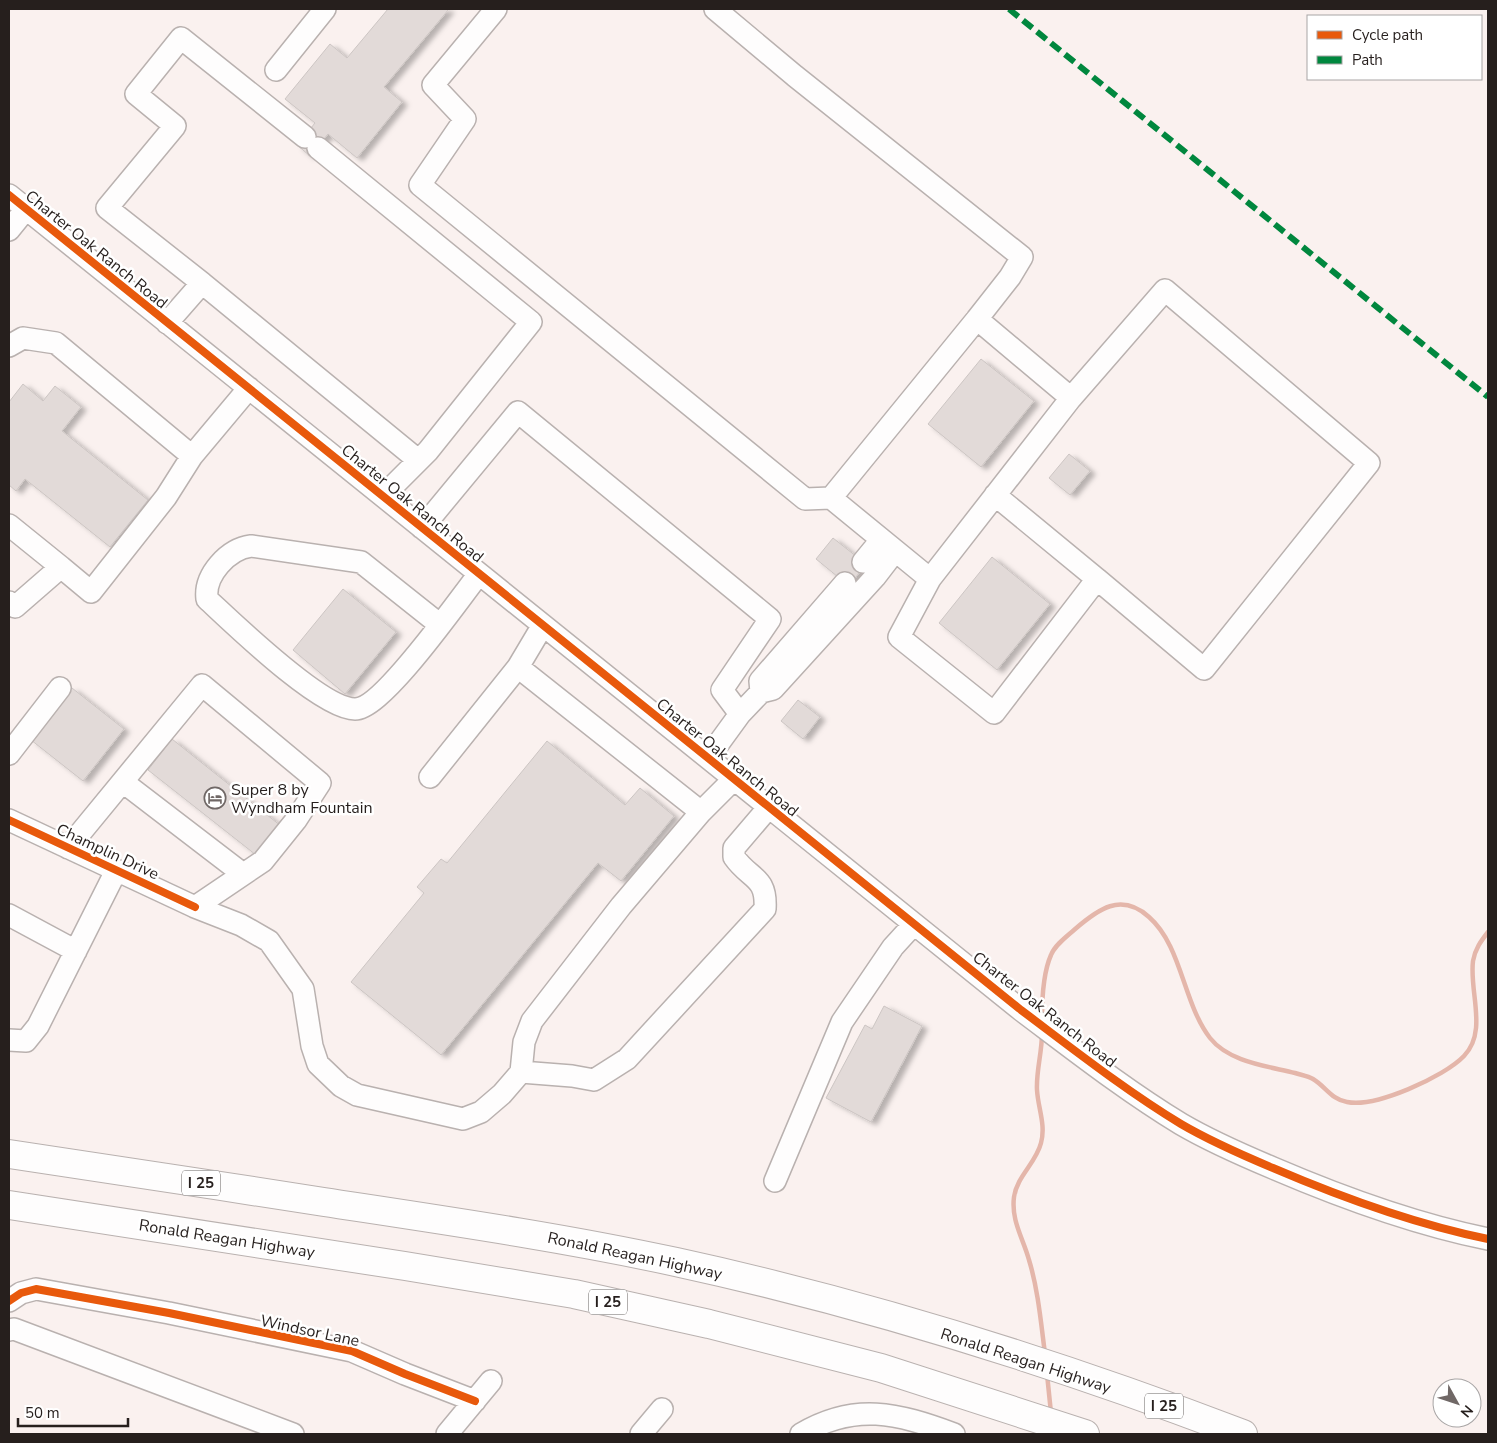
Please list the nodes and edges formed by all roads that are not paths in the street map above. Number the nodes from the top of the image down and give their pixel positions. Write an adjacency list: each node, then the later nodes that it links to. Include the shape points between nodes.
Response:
1 (325, 9): 4 (street)
2 (496, 9): 18 (street, via 433,85 465,119 420,185 804,499)
3 (715, 9): 9 (street, via 1022,257)
4 (276, 70)
5 (9, 195): 6 (street, Charter Oak Ranch Road)
6 (26, 209): 7 (street); 10 (street, Charter Oak Ranch Road)
7 (9, 230)
8 (202, 283): 10 (street); 15 (street); 15 (street, via 107,208 175,126 136,94 181,38 531,322)
9 (977, 319): 13 (street); 18 (street)
10 (167, 323): 12 (street, Charter Oak Ranch Road)
11 (9, 346): 14 (street, via 23,338 56,343)
12 (249, 388): 14 (street); 17 (street, Charter Oak Ranch Road)
13 (1071, 398): 16 (street); 26 (street, via 1165,290 1369,463 1204,669)
14 (192, 456): 23 (street, via 166,497 91,592)
15 (418, 460): 17 (street)
16 (995, 495): 25 (street); 26 (street)
17 (383, 496): 20 (street, Charter Oak Ranch Road)
18 (831, 498): 21 (street)
19 (9, 525): 23 (street)
20 (422, 528): 24 (street, Charter Oak Ranch Road); 34 (street, via 518,412 770,620 722,690)
21 (888, 545): 22 (street); 25 (street); 33 (street, via 875,577 773,689)
22 (863, 562)
23 (61, 567): 28 (street)
24 (479, 574): 29 (street); 30 (street, Charter Oak Ranch Road)
25 (930, 578): 26 (street, via 899,637 994,713)
26 (1097, 579)
27 (845, 583): 33 (street, via 760,681)
28 (11, 608)
29 (439, 624): 29 (street, via 395,681 374,701 355,709 332,702 310,688 207,599 206,588 219,565 239,548 251,546 361,562)
30 (543, 625): 31 (street); 36 (street, Charter Oak Ranch Road)
31 (518, 667): 37 (street); 41 (street)
32 (60, 688): 35 (street)
33 (761, 692): 34 (street)
34 (740, 714): 36 (street)
35 (9, 754)
36 (708, 758): 38 (street, Charter Oak Ranch Road)
37 (430, 777)
38 (734, 779): 40 (street, Charter Oak Ranch Road); 41 (street)
39 (123, 782): 43 (street); 45 (street); 45 (street, via 202,685 320,783 263,861)
40 (769, 807): 48 (street, Charter Oak Ranch Road); 51 (street, via 734,848 738,863 758,880 766,893 765,909 627,1059 594,1080)
41 (702, 812): 51 (street, via 621,906 532,1021 524,1042)
42 (9, 820): 43 (street, Champlin Drive)
43 (68, 848): 44 (street, Champlin Drive)
44 (116, 871): 46 (street, Champlin Drive); 49 (street)
45 (244, 874): 46 (street)
46 (195, 907): 51 (street, Champlin Drive, via 241,925 269,941 303,989 318,1064 341,1086 358,1096 463,1119 481,1112)
47 (9, 915): 49 (street)
48 (914, 924): 55 (street, via 893,947 842,1022); 59 (street, Charter Oak Ranch Road, via 1021,1010 1175,1120 1237,1153 1372,1208)
49 (76, 951): 50 (street, via 38,1026 26,1041)
50 (9, 1040)
51 (521, 1072)
52 (9, 1141): 54 (highway)
53 (9, 1154): 54 (highway, Ronald Reagan Highway / I 25)
54 (86, 1165): 71 (highway, Ronald Reagan Highway / I 25, via 537,1234 786,1288 889,1315 1085,1378)
55 (775, 1181)
56 (9, 1204): 58 (highway, Ronald Reagan Highway / I 25)
57 (9, 1213): 58 (highway)
58 (203, 1234): 65 (highway, Ronald Reagan Highway / I 25, via 574,1294 881,1368)
59 (1488, 1239)
60 (9, 1301): 63 (street, Windsor Lane, via 36,1289 352,1351)
61 (9, 1330): 66 (street, via 14,1329)
62 (491, 1381): 63 (street)
63 (475, 1401): 67 (street)
64 (662, 1409): 68 (street)
65 (1081, 1433)
66 (293, 1434)
67 (447, 1434)
68 (641, 1434)
69 (801, 1434): 70 (street, via 834,1418 857,1413 908,1419)
70 (954, 1434)
71 (1243, 1434)

